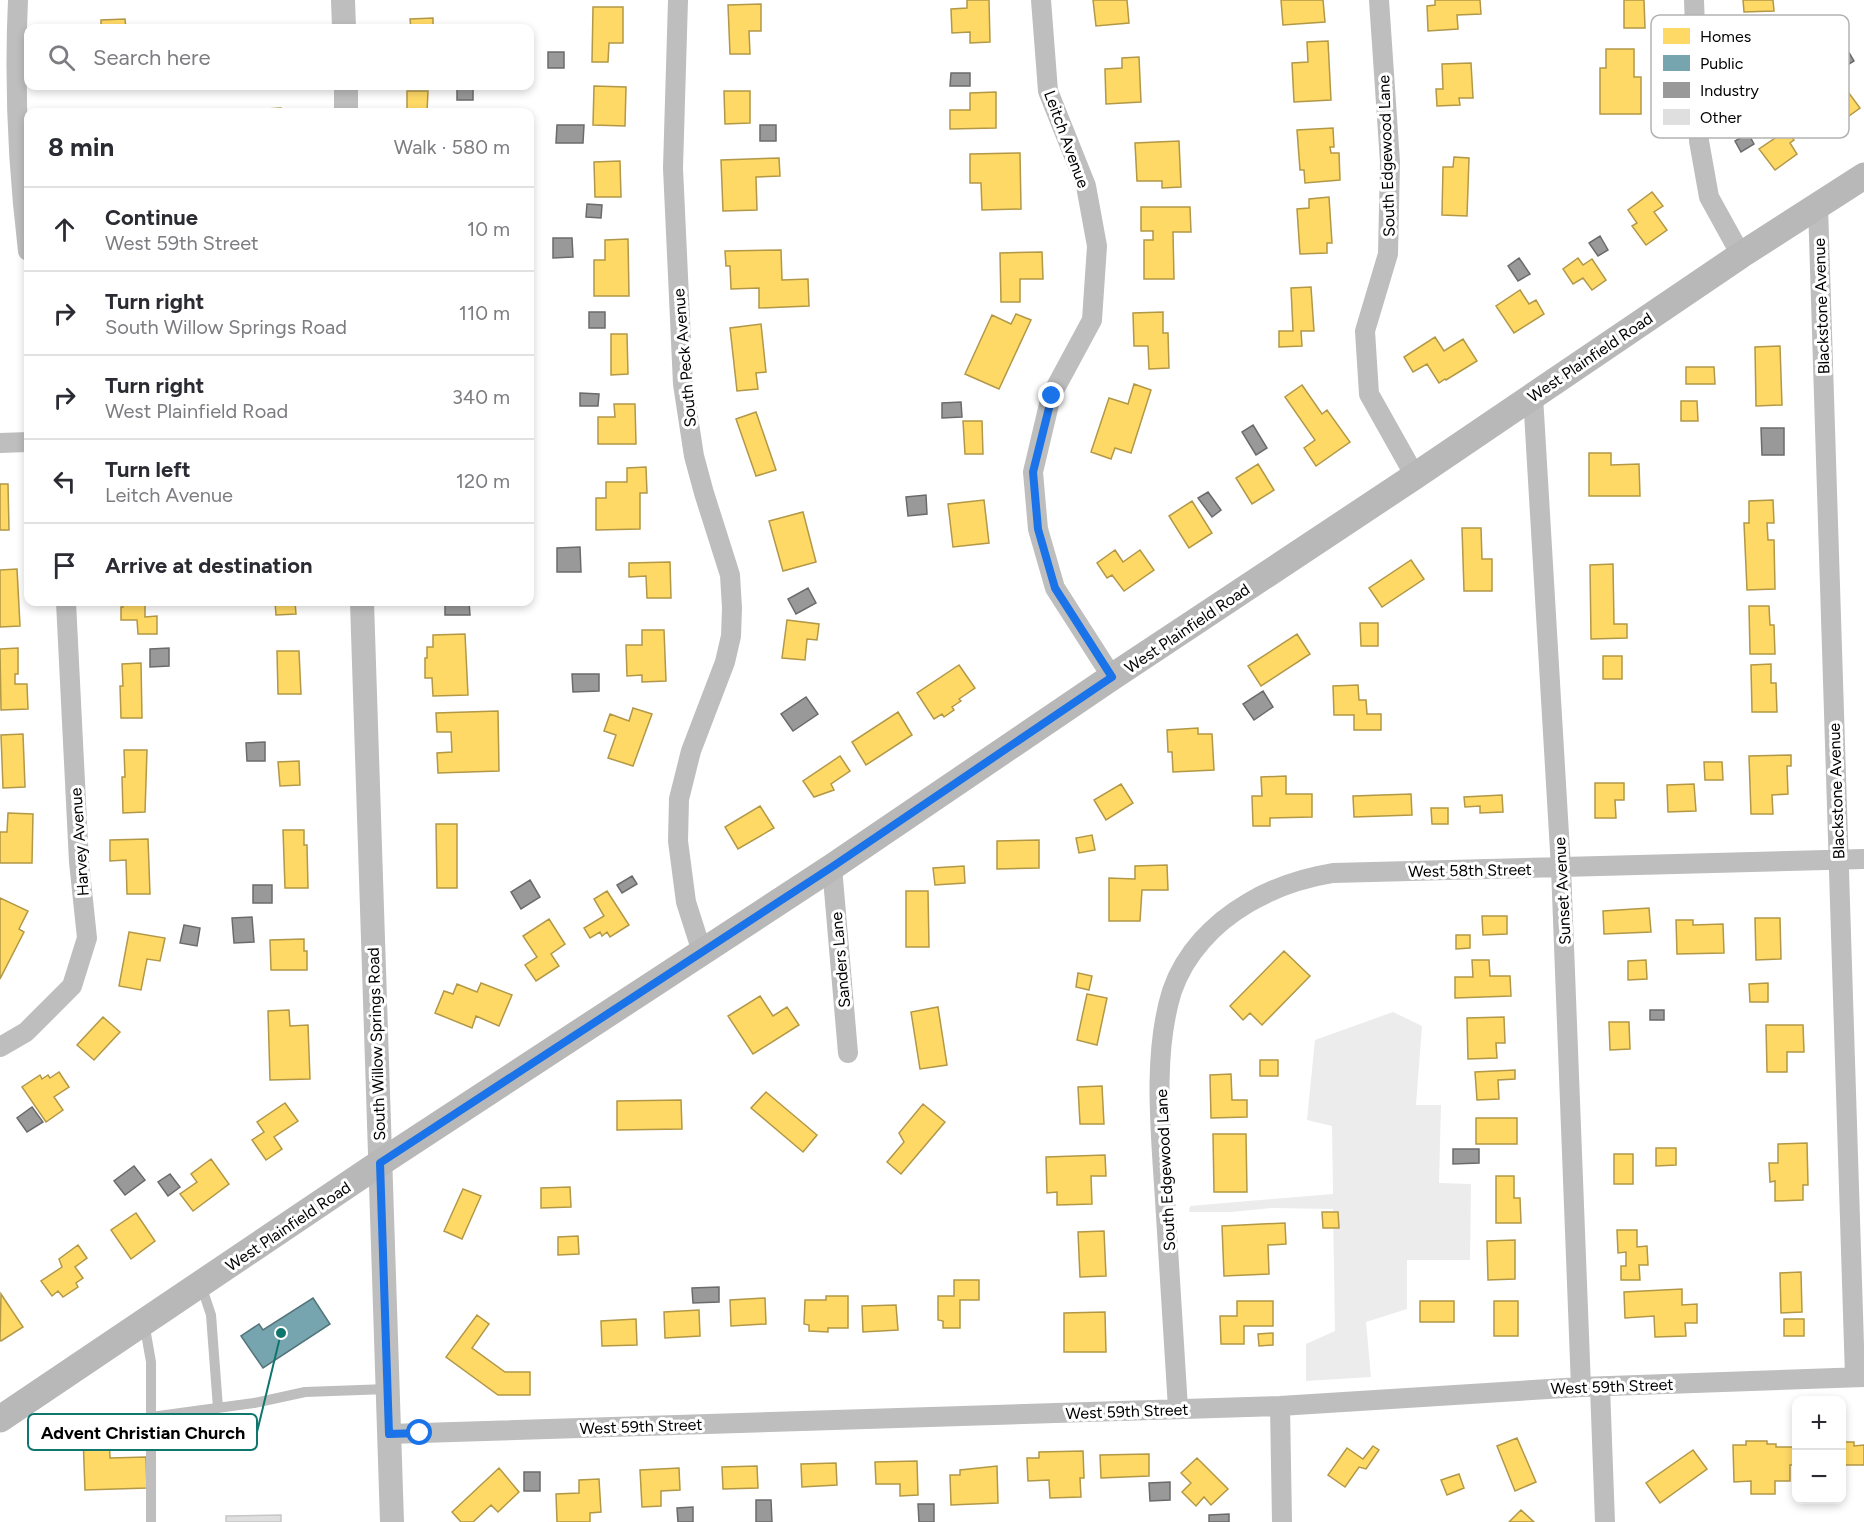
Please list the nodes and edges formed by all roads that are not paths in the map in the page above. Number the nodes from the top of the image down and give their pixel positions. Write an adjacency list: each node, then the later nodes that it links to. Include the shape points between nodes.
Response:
1 (18, 0): 14 (street, via 15,50)
2 (343, 0): 8 (street)
3 (678, 0): 28 (street, South Peck Avenue, via 673,168 683,384 694,456 730,575 732,608 725,663 691,751 679,799 678,841 686,902)
4 (1041, 0): 22 (street, Leitch Avenue, via 1048,91 1086,186 1097,246 1092,320 1052,396 1033,472 1038,529 1055,588)
5 (1379, 0): 19 (street, South Edgewood Lane, via 1390,162 1388,254 1365,331 1369,394)
6 (1694, 0): 7 (street)
7 (1694, 15)
8 (344, 24)
9 (346, 90): 10 (street)
10 (346, 108)
11 (1698, 138): 15 (street, via 1709,197)
12 (1864, 176): 13 (main road, West Plainfield Road)
13 (1818, 206): 15 (main road, West Plainfield Road); 23 (street, Blackstone Avenue)
14 (24, 217)
15 (1741, 255): 16 (main road, West Plainfield Road)
16 (1533, 396): 19 (main road, West Plainfield Road); 26 (street, Sunset Avenue)
17 (24, 442): 18 (street)
18 (0, 443)
19 (1415, 476): 22 (main road, West Plainfield Road)
20 (66, 606): 29 (street, Harvey Avenue, via 79,862 87,938 72,986 26,1032)
21 (362, 606): 31 (street, South Willow Springs Road)
22 (1112, 677): 25 (main road, West Plainfield Road)
23 (1838, 859): 24 (street, West 58th Street); 26 (street, West 58th Street); 34 (street, Blackstone Avenue)
24 (1864, 859)
25 (832, 867): 28 (main road, West Plainfield Road); 30 (street, Sanders Lane)
26 (1561, 868): 27 (street, West 58th Street, via 1333,873 1309,877 1283,885 1227,915); 35 (street, Sunset Avenue)
27 (1202, 939): 39 (street, South Edgewood Lane, via 1173,991 1164,1030 1161,1071 1161,1131)
28 (702, 952): 31 (main road, West Plainfield Road)
29 (0, 1047)
30 (848, 1053)
31 (380, 1163): 32 (main road, West Plainfield Road); 36 (street, South Willow Springs Road)
32 (200, 1285): 33 (main road, West Plainfield Road); 38 (lane, via 211,1315)
33 (144, 1322): 40 (lane, via 151,1362); 41 (main road, West Plainfield Road)
34 (1859, 1377): 35 (street, West 59th Street)
35 (1590, 1387): 37 (street, West 59th Street); 46 (street, Sunset Avenue)
36 (388, 1389): 38 (lane, via 305,1392); 42 (street, South Willow Springs Road)
37 (1280, 1406): 39 (street, West 59th Street); 45 (street)
38 (218, 1408): 40 (lane)
39 (1178, 1409): 42 (street, West 59th Street)
40 (152, 1417): 43 (lane)
41 (0, 1419)
42 (389, 1434): 44 (street, South Willow Springs Road)
43 (151, 1522)
44 (392, 1522)
45 (1282, 1522)
46 (1605, 1522)

